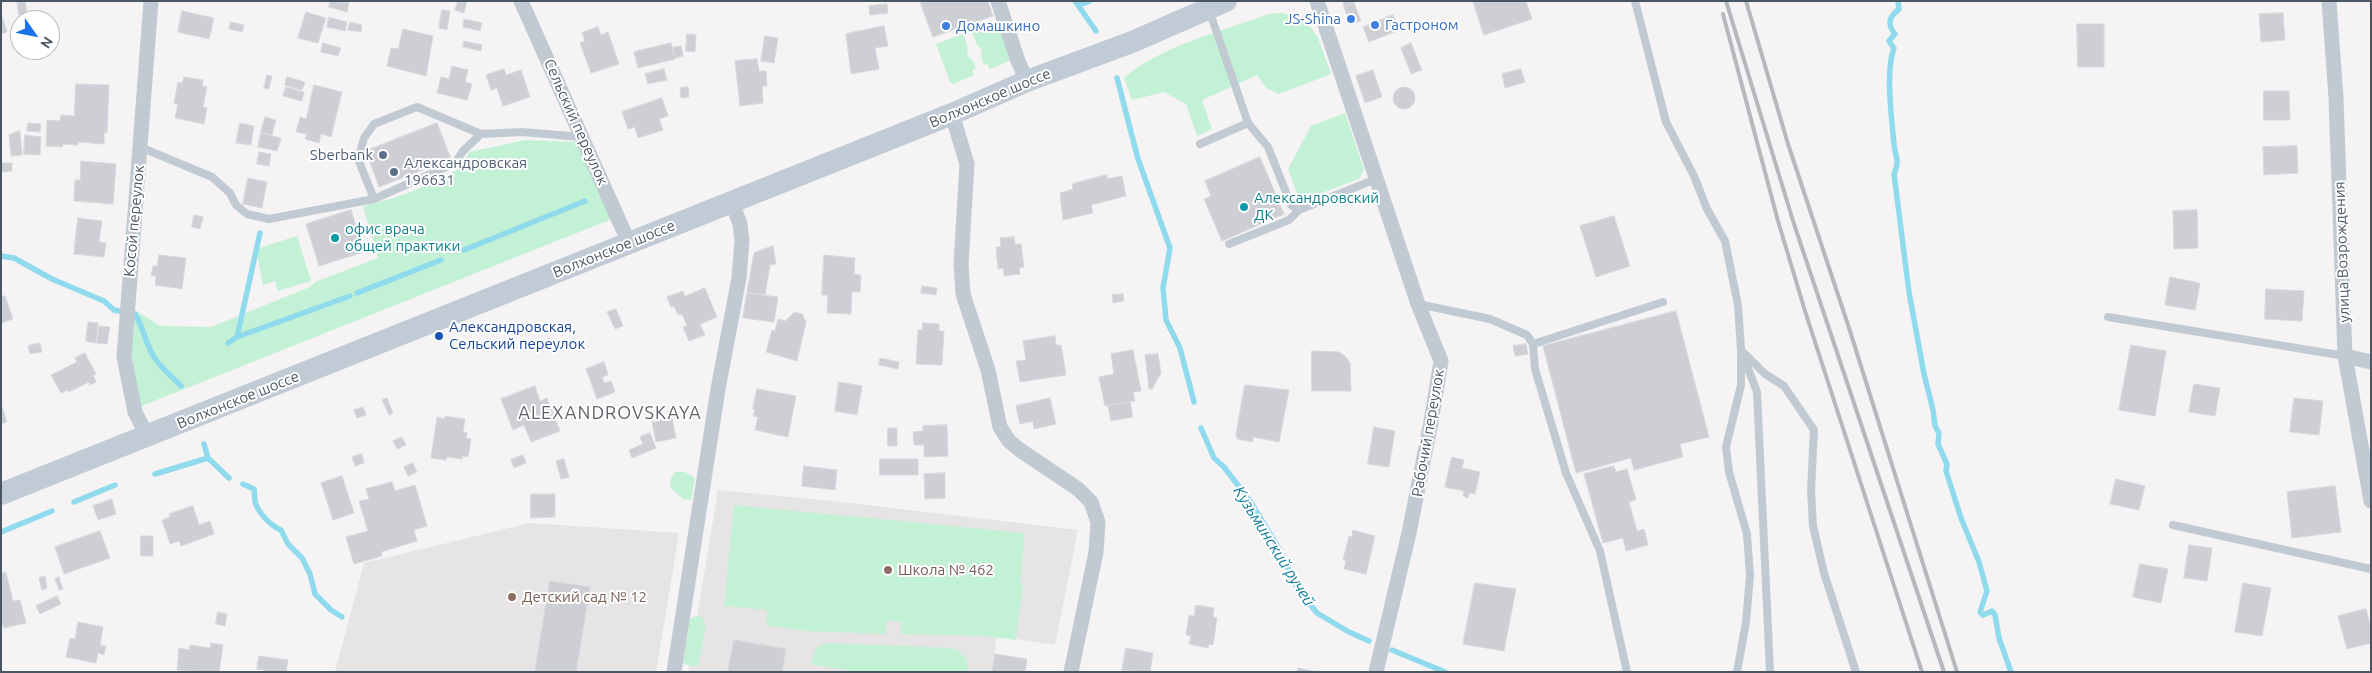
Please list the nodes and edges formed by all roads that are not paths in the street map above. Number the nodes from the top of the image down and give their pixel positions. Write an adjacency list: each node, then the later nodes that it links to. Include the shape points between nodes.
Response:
1 (151, 1): 14 (street, Косой переулок)
2 (521, 1): 12 (street, Сельский переулок)
3 (998, 1): 8 (street)
4 (1317, 1): 15 (street, Рабочий переулок)
5 (1635, 1): 25 (lane, via 1666,122 1725,241 1738,305)
6 (2329, 1): 26 (street, улица Возрождения, via 2336,98)
7 (1217, 5): 8 (main road, Волхонское шоссе, via 1132,42); 10 (lane)
8 (1027, 80): 9 (main road, Волхонское шоссе)
9 (952, 114): 17 (main road, Волхонское шоссе); 34 (street, via 967,164 961,264 963,294 988,370 1000,427 1020,450 1078,489 1091,502 1098,522 1096,552)
10 (1248, 124): 13 (lane); 18 (lane, via 1268,147 1290,205)
11 (480, 134): 12 (lane, via 522,132); 16 (lane, via 455,164); 16 (lane, via 417,107 374,124 364,138 358,159)
12 (582, 137): 19 (street, Сельский переулок)
13 (1200, 144)
14 (140, 146): 16 (lane, via 212,177 230,192 236,205 254,216 269,219); 28 (street, Косой переулок, via 124,357 135,412)
15 (1376, 179): 18 (lane); 22 (street, Рабочий переулок)
16 (374, 199)
17 (732, 202): 19 (main road, Волхонское шоссе); 33 (street, via 742,241 739,278 718,389)
18 (1299, 210): 20 (lane, via 1289,220)
19 (629, 243): 28 (main road, Волхонское шоссе)
20 (1229, 244)
21 (1663, 302): 24 (lane)
22 (1418, 304): 24 (lane, via 1490,319 1528,335); 35 (street, Рабочий переулок, via 1441,362 1409,533)
23 (2108, 317): 26 (lane)
24 (1532, 344): 36 (lane, via 1535,368 1566,473 1600,551)
25 (1741, 350): 37 (lane, via 1741,385 1726,447 1729,472 1746,534 1750,576); 38 (lane, via 1757,392); 39 (lane, via 1765,374 1784,386 1814,430 1813,526 1824,573)
26 (2345, 356): 27 (street); 30 (street, улица Возрождения)
27 (2371, 362)
28 (147, 436): 29 (main road, Волхонское шоссе)
29 (1, 494)
30 (2371, 501)
31 (2173, 525): 32 (lane)
32 (2371, 569)
33 (674, 672)
34 (1071, 672)
35 (1376, 672)
36 (1627, 672)
37 (1737, 672)
38 (1770, 672)
39 (1856, 672)

